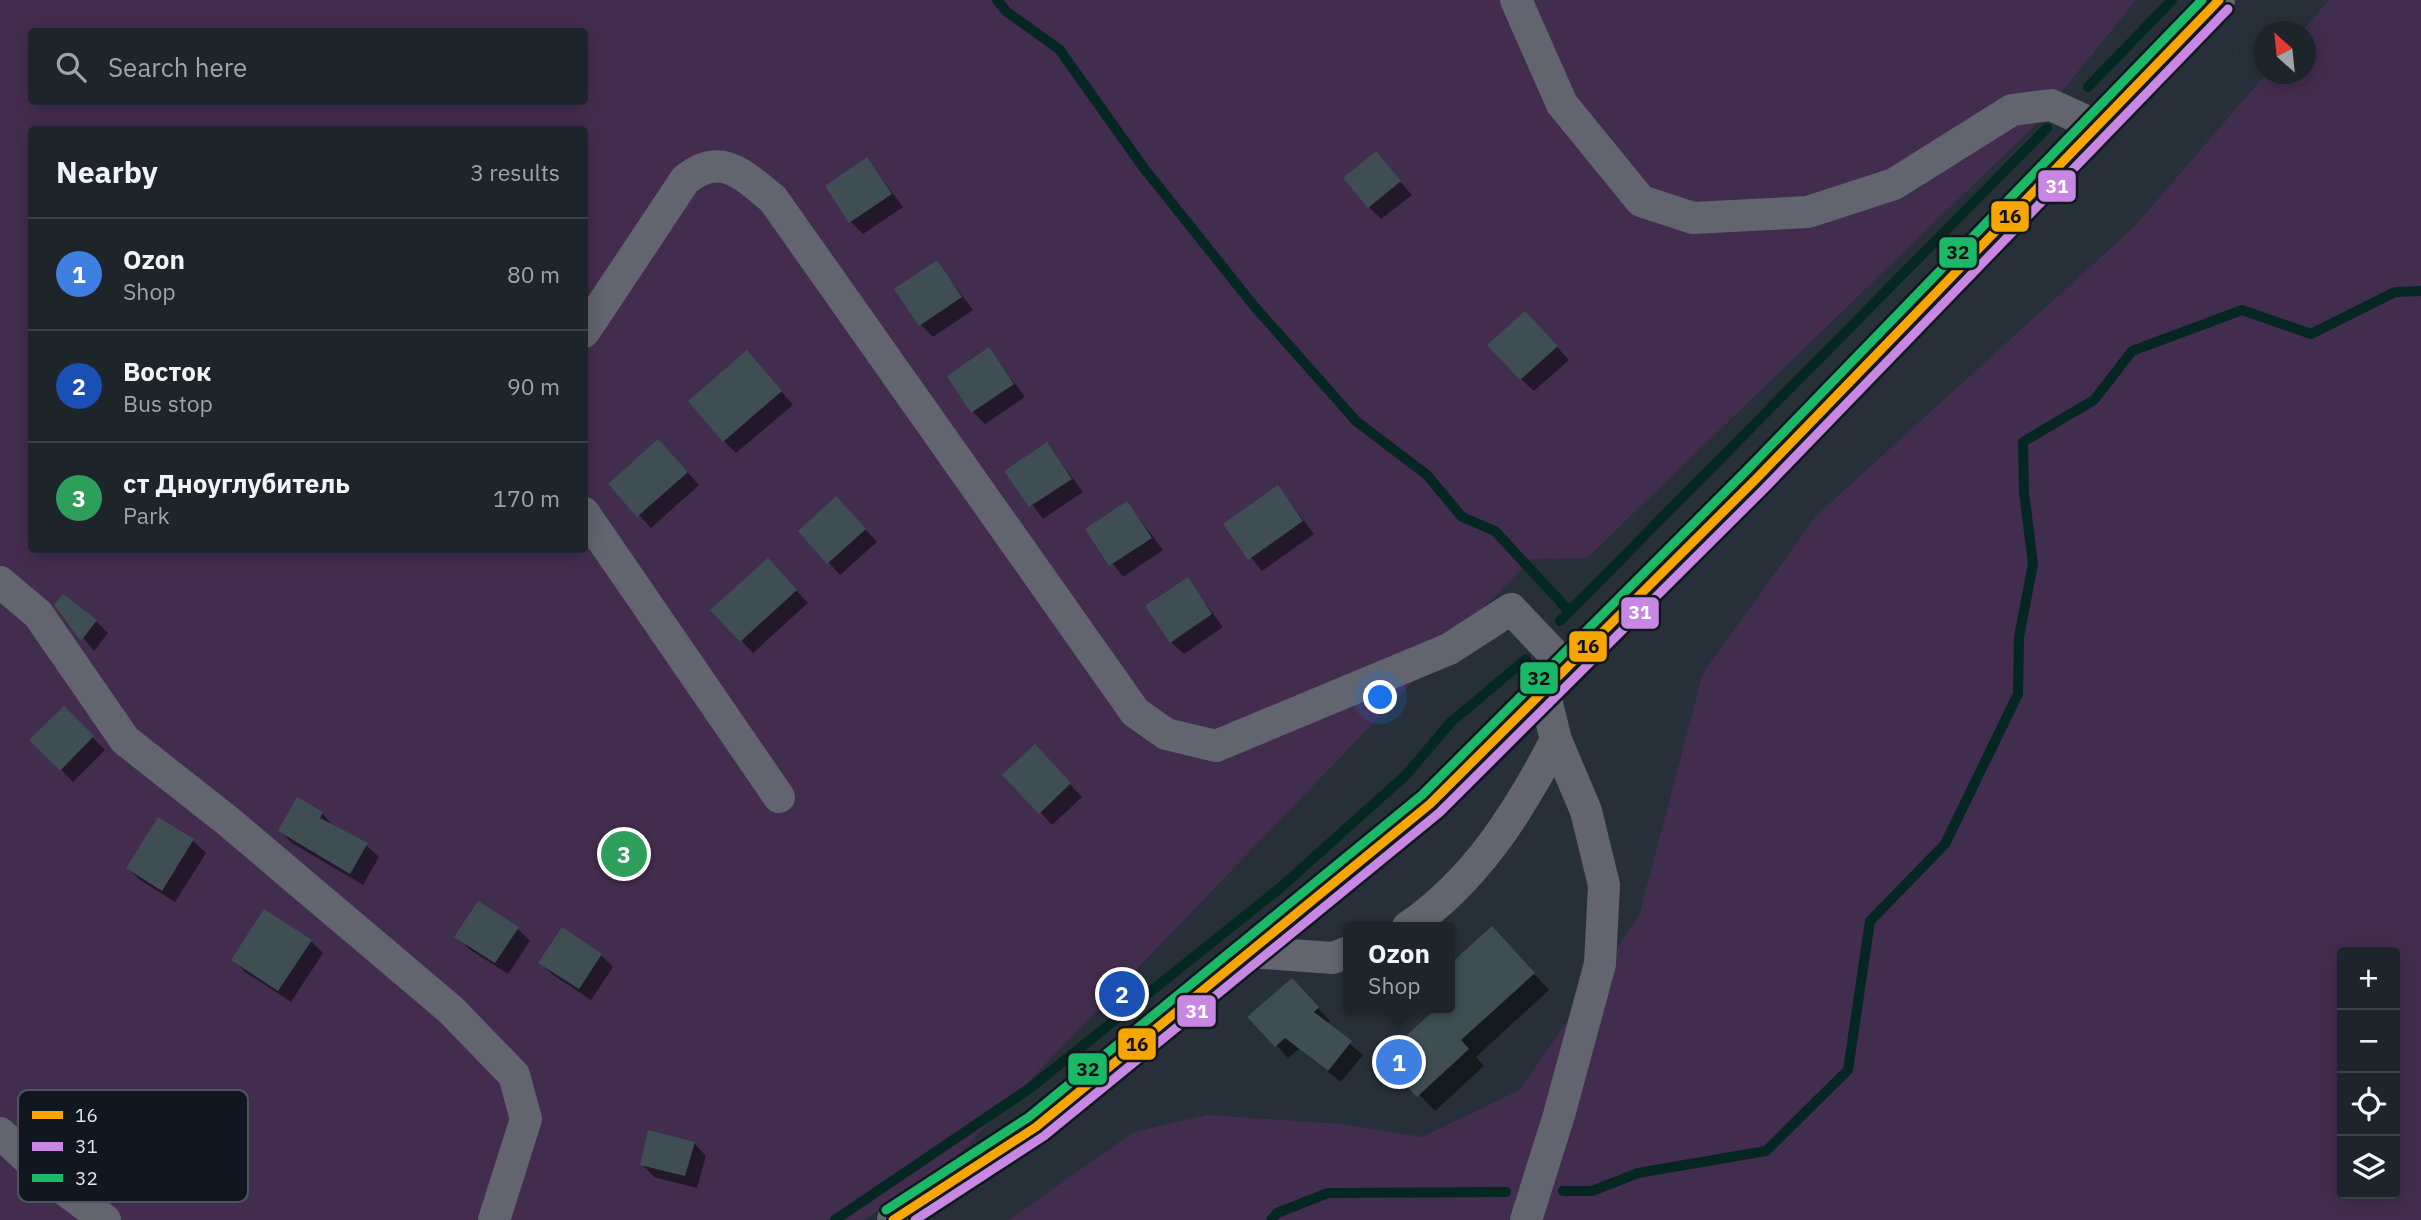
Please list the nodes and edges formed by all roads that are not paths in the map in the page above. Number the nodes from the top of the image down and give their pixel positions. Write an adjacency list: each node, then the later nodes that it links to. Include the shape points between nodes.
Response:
1 (1516, 0): 3 (street, via 1562,104 1642,201 1693,218 1808,212 1894,184 2011,110 2051,105)
2 (2219, 0): 3 (street)
3 (2097, 126): 7 (street)
4 (588, 326): 7 (street, via 685,180 701,167 738,172 774,199 1135,712 1166,734 1216,747 1449,649 1511,609)
5 (588, 519): 10 (street)
6 (0, 582): 18 (street, via 38,614 124,740 229,822 451,1010 514,1075 526,1119)
7 (1567, 668): 8 (street)
8 (1544, 691): 9 (street); 12 (street, via 1430,804)
9 (1556, 740): 11 (street, via 1520,808 1481,861 1438,906); 20 (street, via 1586,811 1604,885 1600,964)
10 (779, 797)
11 (1415, 922)
12 (1250, 952): 13 (street, via 1333,958); 19 (street, via 1036,1127)
13 (1343, 954)
14 (0, 1133): 15 (street)
15 (18, 1150)
16 (81, 1202): 17 (street)
17 (105, 1220)
18 (494, 1220)
19 (892, 1220)
20 (1525, 1220)

